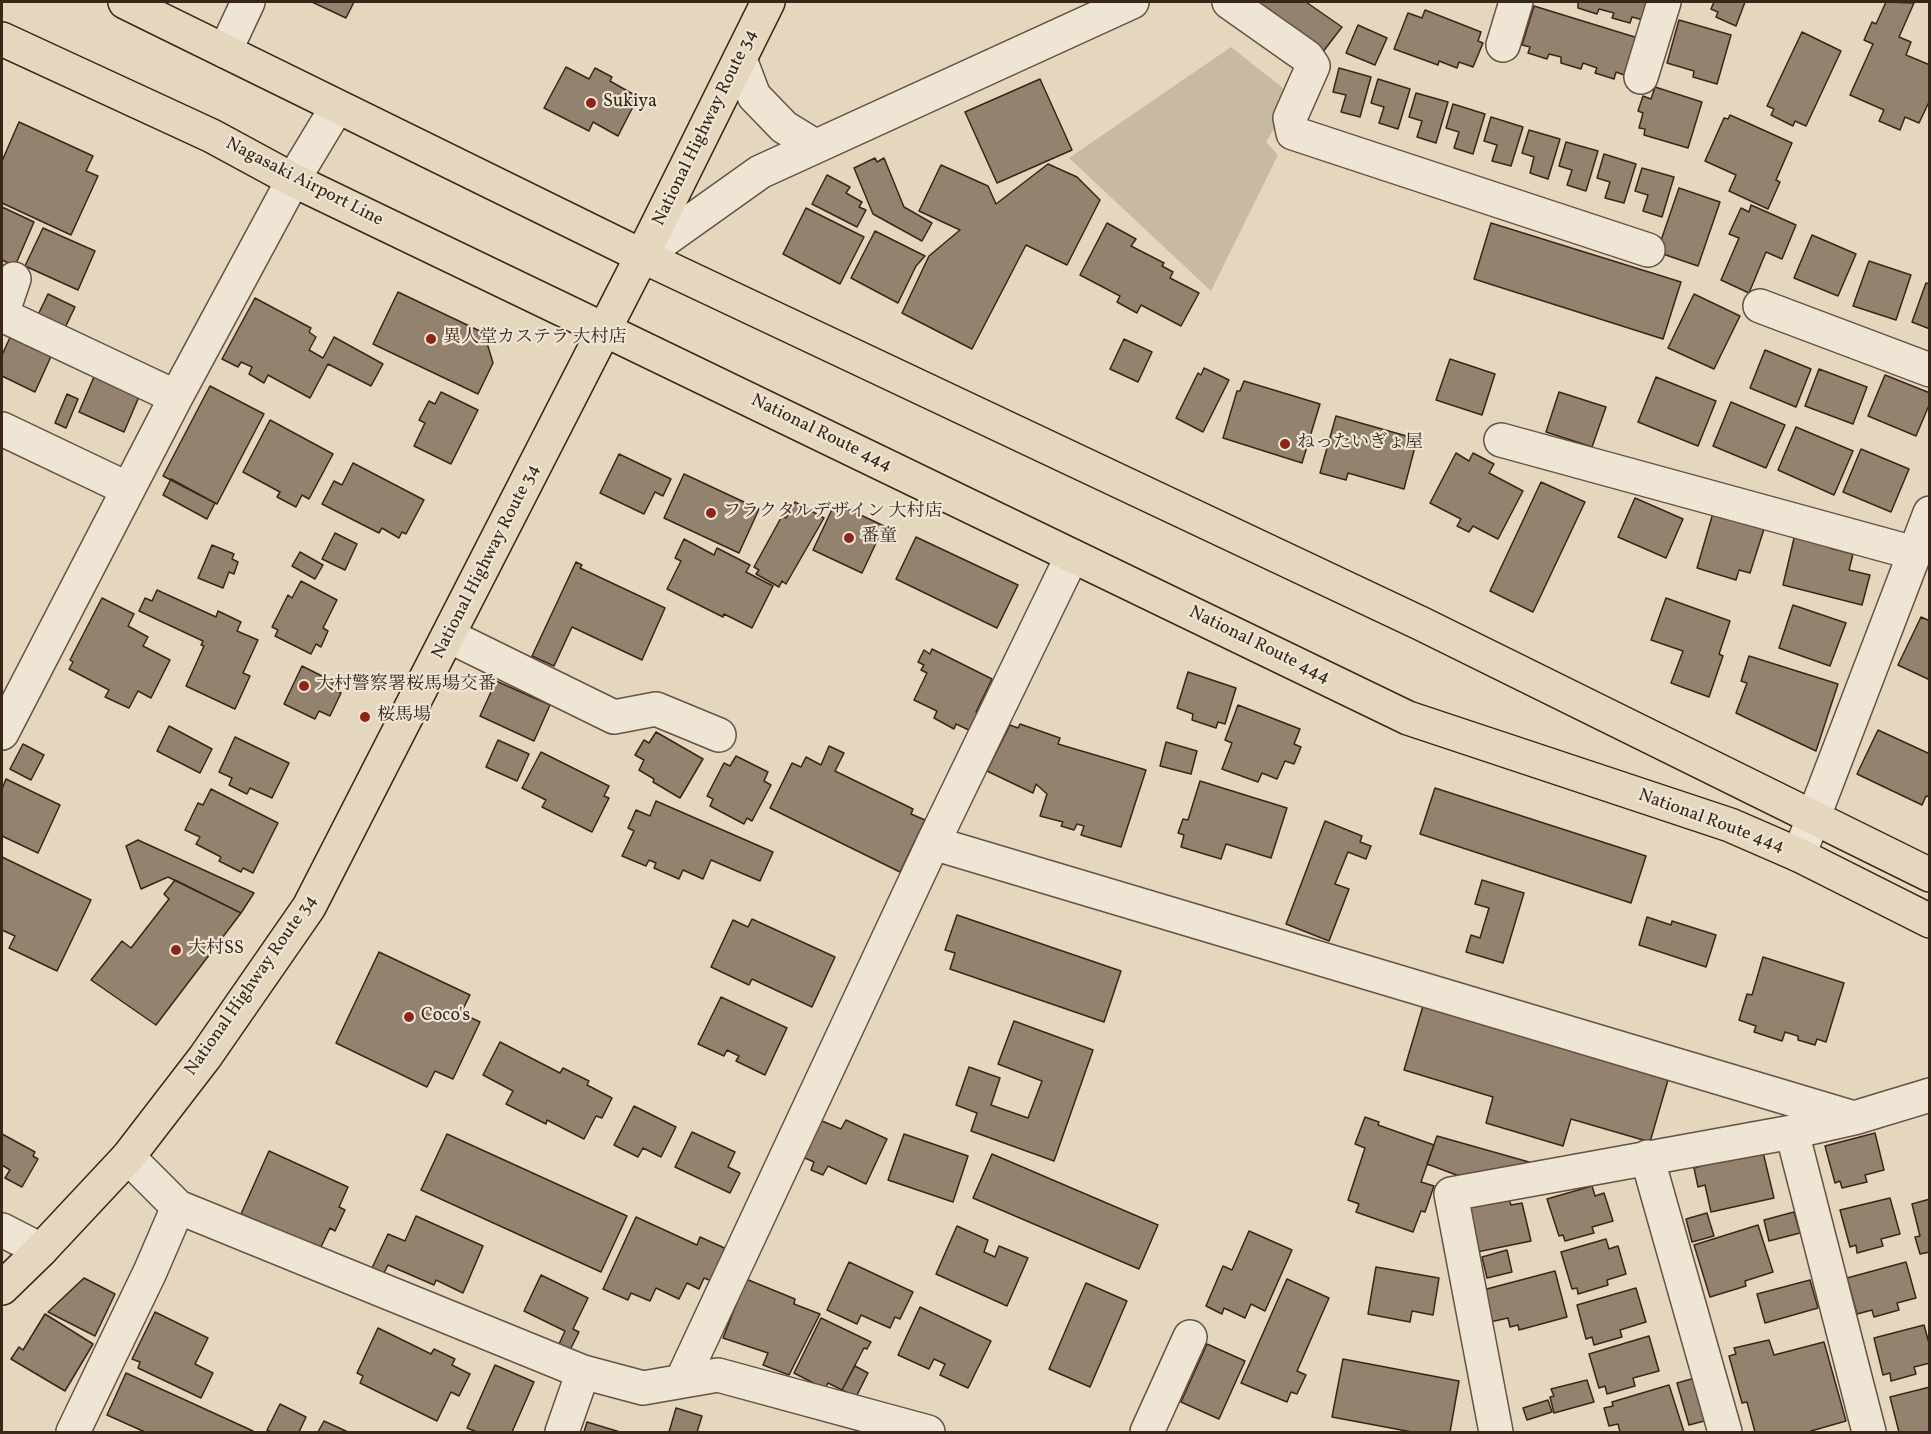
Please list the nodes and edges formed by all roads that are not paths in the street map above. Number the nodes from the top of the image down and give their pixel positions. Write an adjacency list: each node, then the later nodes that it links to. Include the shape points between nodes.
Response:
1 (125, 2): 10 (main road)
2 (248, 2): 10 (street)
3 (768, 2): 11 (main road, National Highway Route 34)
4 (1132, 2): 14 (street)
5 (1229, 2): 16 (street, via 1307,57 1313,66 1290,118 1293,133)
6 (1515, 2): 9 (street)
7 (1664, 2): 12 (street)
8 (2, 39): 15 (main road, Nagasaki Airport Line, via 212,136)
9 (1503, 45)
10 (225, 51): 13 (main road)
11 (740, 59): 14 (street, via 754,96 784,127); 17 (main road, National Highway Route 34)
12 (1641, 77)
13 (337, 107): 15 (street); 17 (main road)
14 (815, 146): 17 (street, via 760,172)
15 (293, 180): 21 (main road, Nagasaki Airport Line); 23 (street)
16 (1648, 250)
17 (642, 256): 21 (main road, National Highway Route 34); 33 (main road, via 1422,624)
18 (14, 279): 20 (street)
19 (1760, 306): 22 (street)
20 (2, 314): 23 (street)
21 (605, 330): 29 (main road, National Route 444); 30 (main road, National Highway Route 34)
22 (1929, 370)
23 (176, 397): 26 (street)
24 (2, 429): 26 (street)
25 (1501, 440): 28 (street)
26 (128, 489): 31 (street)
27 (1929, 513): 28 (street)
28 (1914, 553): 33 (street)
29 (1072, 556): 34 (street); 35 (main road, National Route 444, via 1408,718 1730,825)
30 (449, 636): 32 (street, via 615,717 656,709); 41 (main road, National Highway Route 34, via 309,907 205,1057)
31 (2, 733)
32 (718, 735)
33 (1812, 818): 35 (street); 36 (main road)
34 (933, 843): 39 (street); 49 (street)
35 (1798, 855): 37 (main road, National Route 444)
36 (1929, 874)
37 (1929, 921)
38 (1929, 1095): 39 (street)
39 (1854, 1118): 40 (street)
40 (1792, 1131): 42 (street); 56 (street)
41 (128, 1157): 43 (street); 45 (main road, National Highway Route 34)
42 (1647, 1157): 54 (street, via 1451,1194); 55 (street)
43 (178, 1207): 48 (street); 50 (street)
44 (2, 1230): 45 (street)
45 (41, 1250): 46 (main road, National Highway Route 34)
46 (2, 1288)
47 (1190, 1337): 53 (street)
48 (583, 1372): 49 (street, via 643,1388); 51 (street)
49 (682, 1380): 52 (street, via 718,1375)
50 (73, 1432)
51 (562, 1432)
52 (928, 1432)
53 (1147, 1432)
54 (1496, 1432)
55 (1725, 1432)
56 (1869, 1432)

